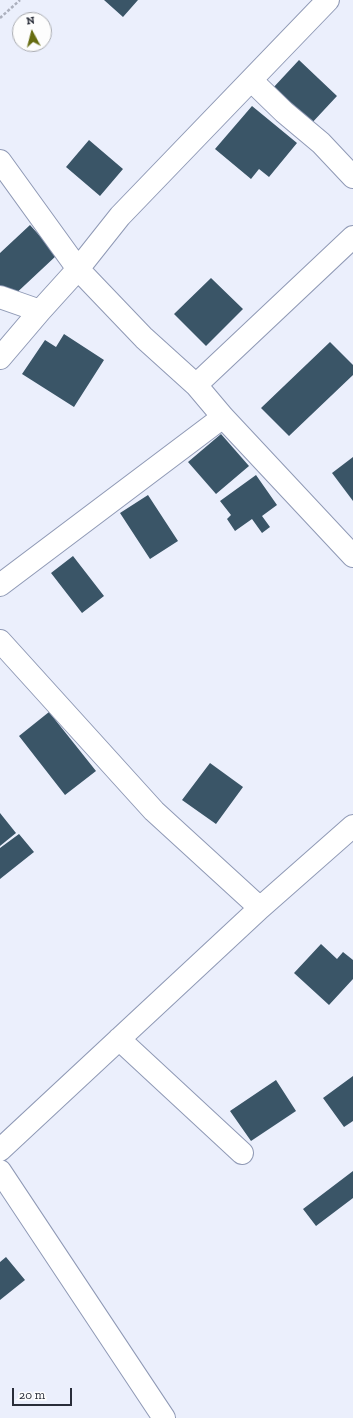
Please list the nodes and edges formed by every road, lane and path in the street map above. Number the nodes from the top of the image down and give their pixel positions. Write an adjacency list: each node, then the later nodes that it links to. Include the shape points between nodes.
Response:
1 (20, 0): 3 (path)
2 (328, 0): 4 (street)
3 (0, 18)
4 (252, 81): 6 (street, via 321,143); 8 (street, via 120,216)
5 (0, 161): 8 (street)
6 (353, 177)
7 (353, 237): 12 (street)
8 (78, 269): 10 (street); 12 (street, via 144,338)
9 (0, 297): 10 (street)
10 (40, 311): 11 (street)
11 (0, 358)
12 (196, 385): 13 (street)
13 (224, 417): 14 (street); 15 (street)
14 (353, 556)
15 (0, 585)
16 (0, 641): 18 (street, via 154,811)
17 (353, 826): 18 (street)
18 (260, 908): 19 (street)
19 (119, 1039): 20 (street); 21 (street)
20 (0, 1150)
21 (242, 1153)
22 (0, 1171): 23 (street)
23 (164, 1418)

